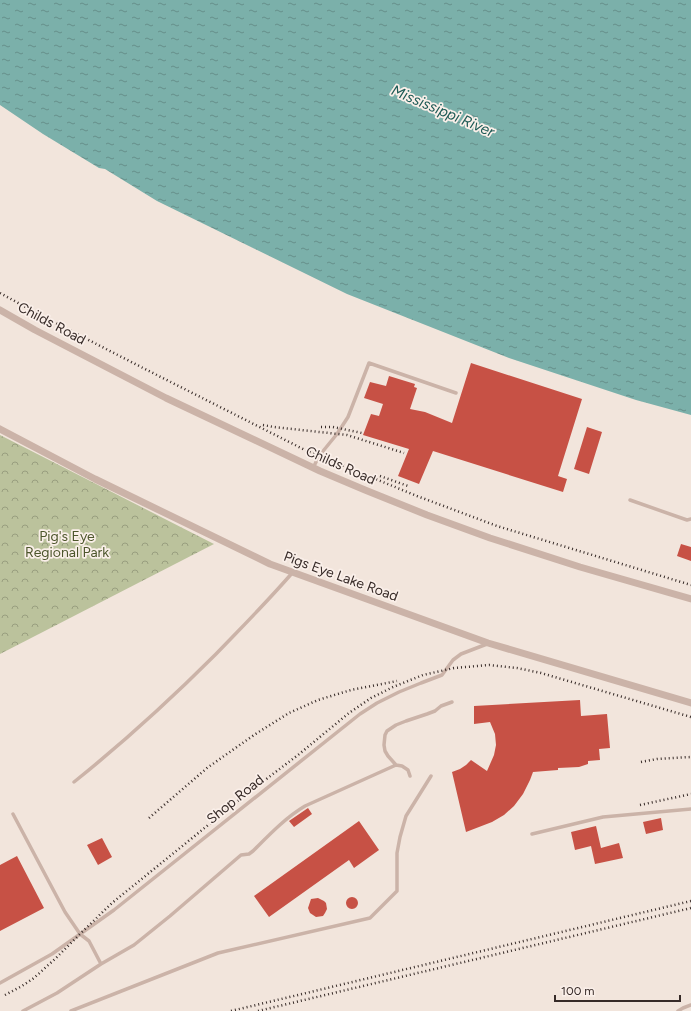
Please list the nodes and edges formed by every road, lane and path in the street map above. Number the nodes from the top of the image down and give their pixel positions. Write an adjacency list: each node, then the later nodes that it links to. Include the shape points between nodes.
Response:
1 (0, 310): 4 (street, Childs Road, via 166,398)
2 (456, 393): 4 (lane, via 369,363 348,417)
3 (0, 429): 7 (street, Pigs Eye Lake Road, via 130,496 270,564)
4 (313, 468): 8 (street, Childs Road, via 490,538 562,562)
5 (630, 500): 6 (lane, via 687,520)
6 (691, 519)
7 (293, 572): 9 (street, Pigs Eye Lake Road); 15 (lane, via 264,605 175,694)
8 (691, 599)
9 (488, 643): 11 (street, Pigs Eye Lake Road); 19 (lane, Shop Road, via 461,654 442,675 399,692 360,714 114,910)
10 (452, 702): 12 (lane, via 435,711 396,724 387,731 385,751)
11 (691, 702)
12 (396, 765): 13 (lane, via 408,770); 20 (lane, via 298,810 253,851 241,855 134,945)
13 (410, 776)
14 (431, 776): 24 (lane, via 406,816 397,853 397,891 370,918 218,953)
15 (74, 782)
16 (691, 809): 18 (lane, via 603,817)
17 (13, 814): 19 (lane, via 65,912)
18 (532, 834)
19 (80, 934): 20 (lane, via 89,942); 21 (lane, Shop Road, via 52,954)
20 (101, 964): 23 (lane)
21 (0, 983)
22 (691, 1005): 25 (lane)
23 (24, 1011)
24 (71, 1011)
25 (678, 1011)

